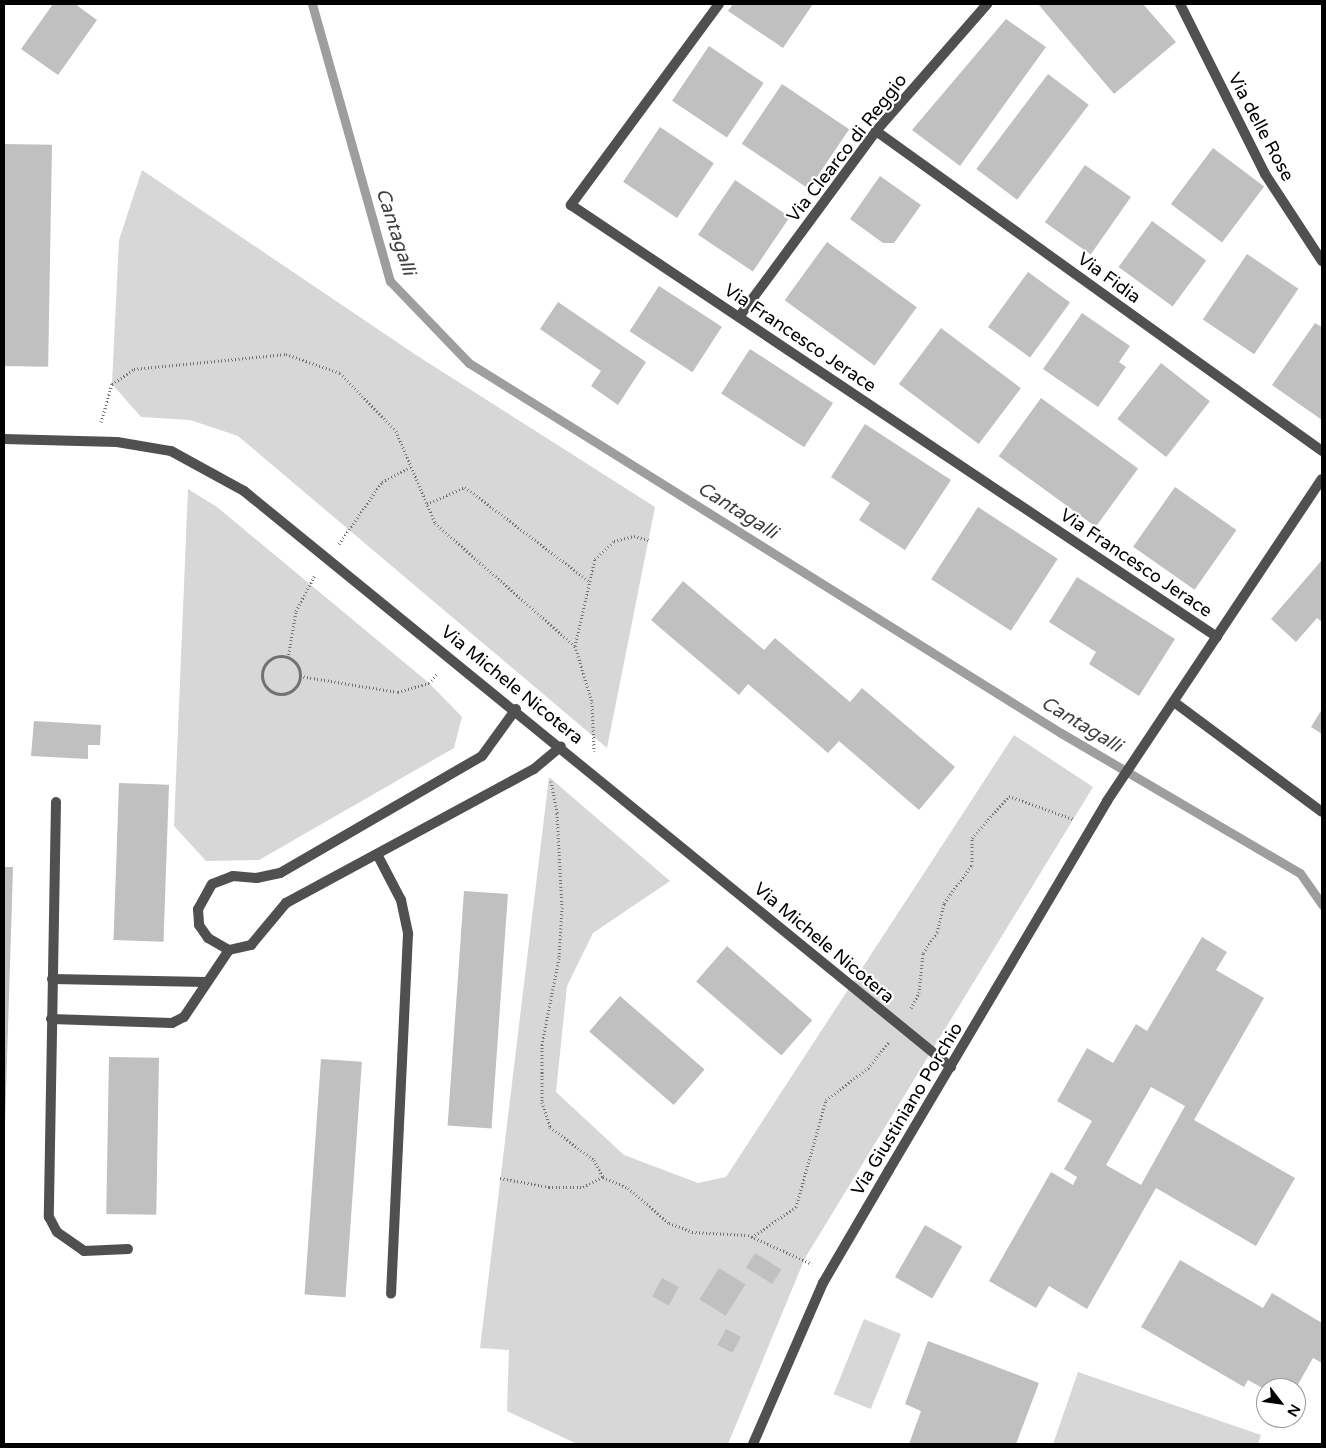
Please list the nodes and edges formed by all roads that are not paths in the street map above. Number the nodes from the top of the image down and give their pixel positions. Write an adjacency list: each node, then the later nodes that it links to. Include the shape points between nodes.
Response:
1 (719, 4): 6 (street, Via Francesco Jerace, via 571,205)
2 (987, 4): 4 (street, Via Clearco di Reggio)
3 (1180, 4): 5 (street, Via delle Rose, via 1265,174)
4 (876, 131): 6 (street, Via Clearco di Reggio); 8 (street, Via Fidia)
5 (1322, 261)
6 (739, 317): 10 (street, Via Francesco Jerace)
7 (4, 439): 12 (street, Via Michele Nicotera, via 147,446 192,459 244,491)
8 (1322, 451)
9 (1322, 479): 10 (street)
10 (1217, 636): 11 (street)
11 (1174, 702): 15 (street); 21 (street, Via Giustiniano Porchio, via 1107,801)
12 (516, 709): 13 (street, Via Michele Nicotera); 17 (street, via 482,756 289,868 257,878 222,878 212,884 198,909 199,925 208,938)
13 (561, 746): 16 (street, via 546,760); 21 (street, Via Michele Nicotera)
14 (56, 802): 18 (street)
15 (1322, 812)
16 (378, 856): 17 (street, via 286,903 250,945); 23 (street, via 401,900 408,934)
17 (229, 950): 19 (street)
18 (52, 979): 19 (street); 20 (street)
19 (206, 982): 20 (street, via 184,1017 172,1023)
20 (51, 1019): 22 (street, via 49,1217 57,1232 79,1248)
21 (951, 1067): 24 (street, Via Giustiniano Porchio, via 829,1271)
22 (128, 1249)
23 (391, 1294)
24 (753, 1444)

